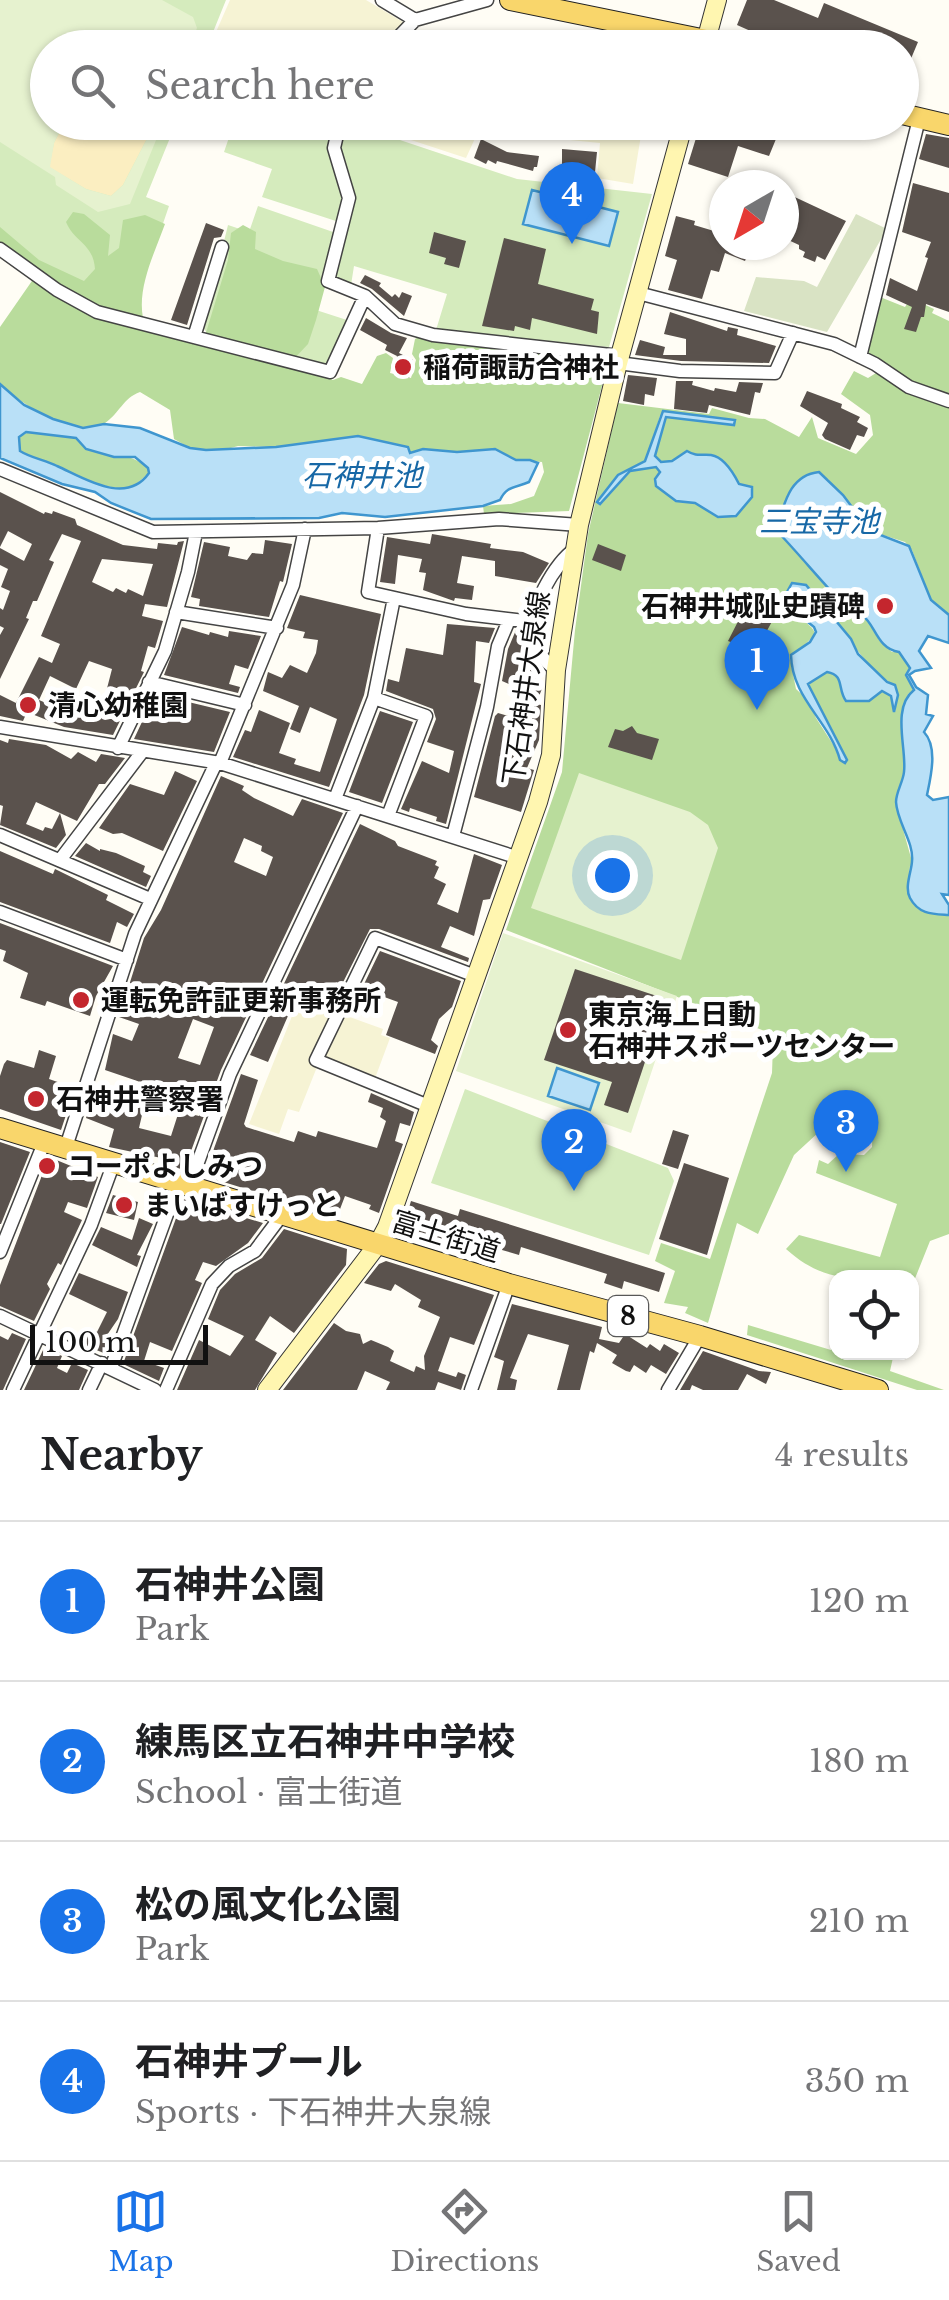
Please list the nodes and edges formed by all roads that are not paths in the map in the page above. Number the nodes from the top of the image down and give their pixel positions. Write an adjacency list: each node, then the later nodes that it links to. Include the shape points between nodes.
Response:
1 (382, 0): 6 (street)
2 (487, 0): 6 (street)
3 (510, 0): 5 (main road)
4 (717, 0): 9 (main road)
5 (548, 4): 8 (main road)
6 (415, 20): 7 (street)
7 (405, 30)
8 (650, 30)
9 (709, 30)
10 (919, 119): 11 (main road)
11 (949, 124)
12 (336, 140): 18 (street, via 350,198 328,281)
13 (679, 140): 17 (main road, 下石神井大泉線)
14 (905, 140): 21 (street)
15 (222, 247): 20 (street)
16 (0, 249): 20 (street, via 87,307)
17 (638, 293): 19 (street); 22 (main road, 下石神井大泉線)
18 (365, 296): 20 (street, via 332,372); 22 (street, via 405,329)
19 (792, 333): 21 (street); 22 (street, via 775,373 680,372)
20 (194, 337)
21 (860, 357): 23 (street, via 908,388)
22 (619, 360): 25 (main road, 下石神井大泉線)
23 (949, 400)
24 (0, 469): 28 (street, via 154,532)
25 (579, 525): 26 (street, via 499,518); 29 (main road, 下石神井大泉線)
26 (378, 528): 27 (street); 30 (street, via 368,590)
27 (305, 529): 28 (street); 34 (street)
28 (196, 532): 31 (street)
29 (574, 548): 33 (street, via 556,567); 35 (main road, 下石神井大泉線)
30 (394, 598): 32 (street); 37 (street)
31 (176, 612): 34 (street); 36 (street)
32 (509, 620): 33 (street); 47 (street)
33 (533, 622): 35 (street, via 540,652)
34 (277, 628): 38 (street)
35 (556, 670): 48 (main road, 下石神井大泉線, via 551,755)
36 (150, 682): 38 (street); 40 (street)
37 (374, 698): 43 (street); 45 (street, via 426,716)
38 (246, 706): 42 (street)
39 (0, 727): 40 (street)
40 (118, 748): 41 (street)
41 (142, 752): 42 (street); 49 (street)
42 (218, 763): 43 (street); 50 (street)
43 (335, 799): 44 (street)
44 (357, 806): 45 (street); 58 (street)
45 (388, 816): 47 (street)
46 (0, 836): 49 (street)
47 (452, 836): 48 (street)
48 (519, 858): 53 (main road, 下石神井大泉線)
49 (60, 860): 50 (street)
50 (150, 899): 52 (street)
51 (0, 912): 52 (street)
52 (127, 960): 56 (street)
53 (478, 977): 54 (main road, 下石神井大泉線); 54 (street, via 375,938 316,1060)
54 (430, 1107): 60 (main road, 下石神井大泉線)
55 (0, 1128): 56 (main road, 富士街道 / 8)
56 (54, 1146): 57 (main road, 富士街道 / 8); 61 (street)
57 (113, 1165): 58 (main road, 富士街道 / 8); 64 (street)
58 (184, 1185): 59 (main road, 富士街道 / 8); 66 (street)
59 (282, 1215): 60 (main road, 富士街道 / 8); 70 (street, via 255,1251 212,1284)
60 (378, 1244): 62 (main road, 富士街道 / 8); 71 (main road, 下石神井大泉線)
61 (0, 1252)
62 (509, 1284): 65 (main road, 富士街道 / 8); 72 (street)
63 (0, 1316): 64 (street)
64 (40, 1334): 66 (street); 67 (street)
65 (700, 1336): 73 (street); 74 (main road, 富士街道 / 8)
66 (107, 1365): 68 (street); 69 (street)
67 (14, 1390)
68 (89, 1390)
69 (155, 1390)
70 (166, 1390)
71 (267, 1390)
72 (471, 1390)
73 (668, 1390)
74 (878, 1390)

